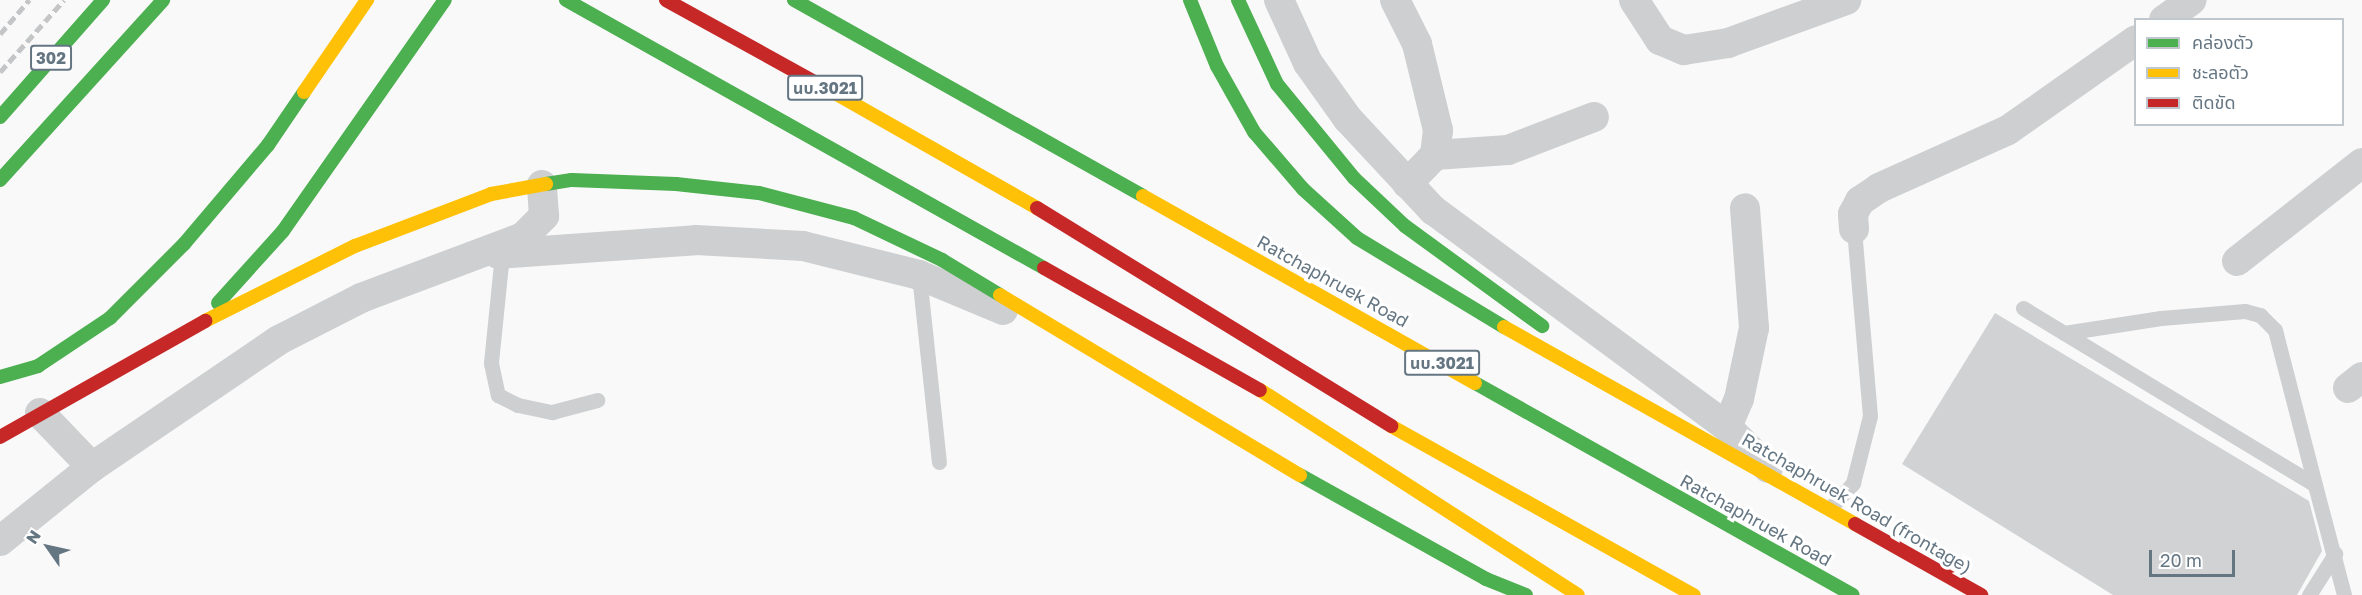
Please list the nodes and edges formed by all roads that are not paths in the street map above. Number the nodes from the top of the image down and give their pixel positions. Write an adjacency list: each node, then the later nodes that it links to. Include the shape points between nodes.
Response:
1 (103, 0): 17 (main road, 302)
2 (164, 0): 21 (main road, 302)
3 (367, 0): 35 (main road, via 268,145 184,244 110,318 38,366)
4 (445, 0): 30 (main road, via 283,231)
5 (566, 0): 48 (main road, via 949,211 1266,393)
6 (666, 0): 49 (main road, นบ.3021, via 985,176 1371,415)
7 (794, 0): 50 (main road, Ratchaphruek Road / นบ.3021)
8 (1190, 0): 38 (main road, via 1217,66 1254,132 1303,189 1357,238 1418,278)
9 (1238, 0): 32 (main road, via 1277,84 1354,178 1405,226)
10 (1279, 0): 22 (street, via 1308,63 1348,119)
11 (1395, 0): 19 (street, via 1417,44 1431,90 1438,130)
12 (1634, 0): 13 (street, via 1660,40 1684,50 1728,43)
13 (1846, 0)
14 (2192, 0): 15 (street)
15 (2167, 18)
16 (2134, 41): 25 (street, via 2008,130 1879,188 1860,201 1853,214)
17 (0, 117)
18 (1594, 117): 19 (street, via 1508,150)
19 (1435, 155): 22 (street)
20 (2362, 163): 27 (street)
21 (0, 180)
22 (1407, 184): 38 (street)
23 (542, 185): 26 (street, via 544,216 523,237); 30 (main road, via 491,194 355,246); 34 (main road, via 572,180 717,188 759,193 854,218 942,260)
24 (1745, 208): 38 (street, via 1754,328 1739,399)
25 (1854, 229): 44 (lane, via 1870,416 1852,483)
26 (489, 255): 28 (street, via 696,240 803,246); 36 (lane, via 491,363 498,394 518,405 552,411); 41 (street, via 361,298 279,340)
27 (2237, 261)
28 (919, 275): 34 (street); 40 (lane)
29 (2023, 308): 31 (lane)
30 (200, 321): 37 (main road)
31 (2064, 333): 43 (lane); 43 (lane, via 2161,318 2245,311 2260,315 2275,330)
32 (1558, 337)
33 (1578, 350): 38 (main road)
34 (1105, 355): 47 (main road, via 1354,507 1486,579)
35 (0, 377)
36 (597, 400)
37 (40, 413): 39 (main road); 41 (street)
38 (1721, 435): 42 (street)
39 (0, 437)
40 (939, 462)
41 (92, 467): 45 (street)
42 (1779, 479): 44 (main road, Ratchaphruek Road (frontage))
43 (2315, 485): 46 (lane)
44 (1830, 508): 51 (main road, Ratchaphruek Road (frontage))
45 (0, 541)
46 (2335, 554): 52 (lane); 53 (lane)
47 (1526, 595)
48 (1578, 595)
49 (1694, 595)
50 (1853, 595)
51 (1981, 595)
52 (2309, 595)
53 (2344, 595)

